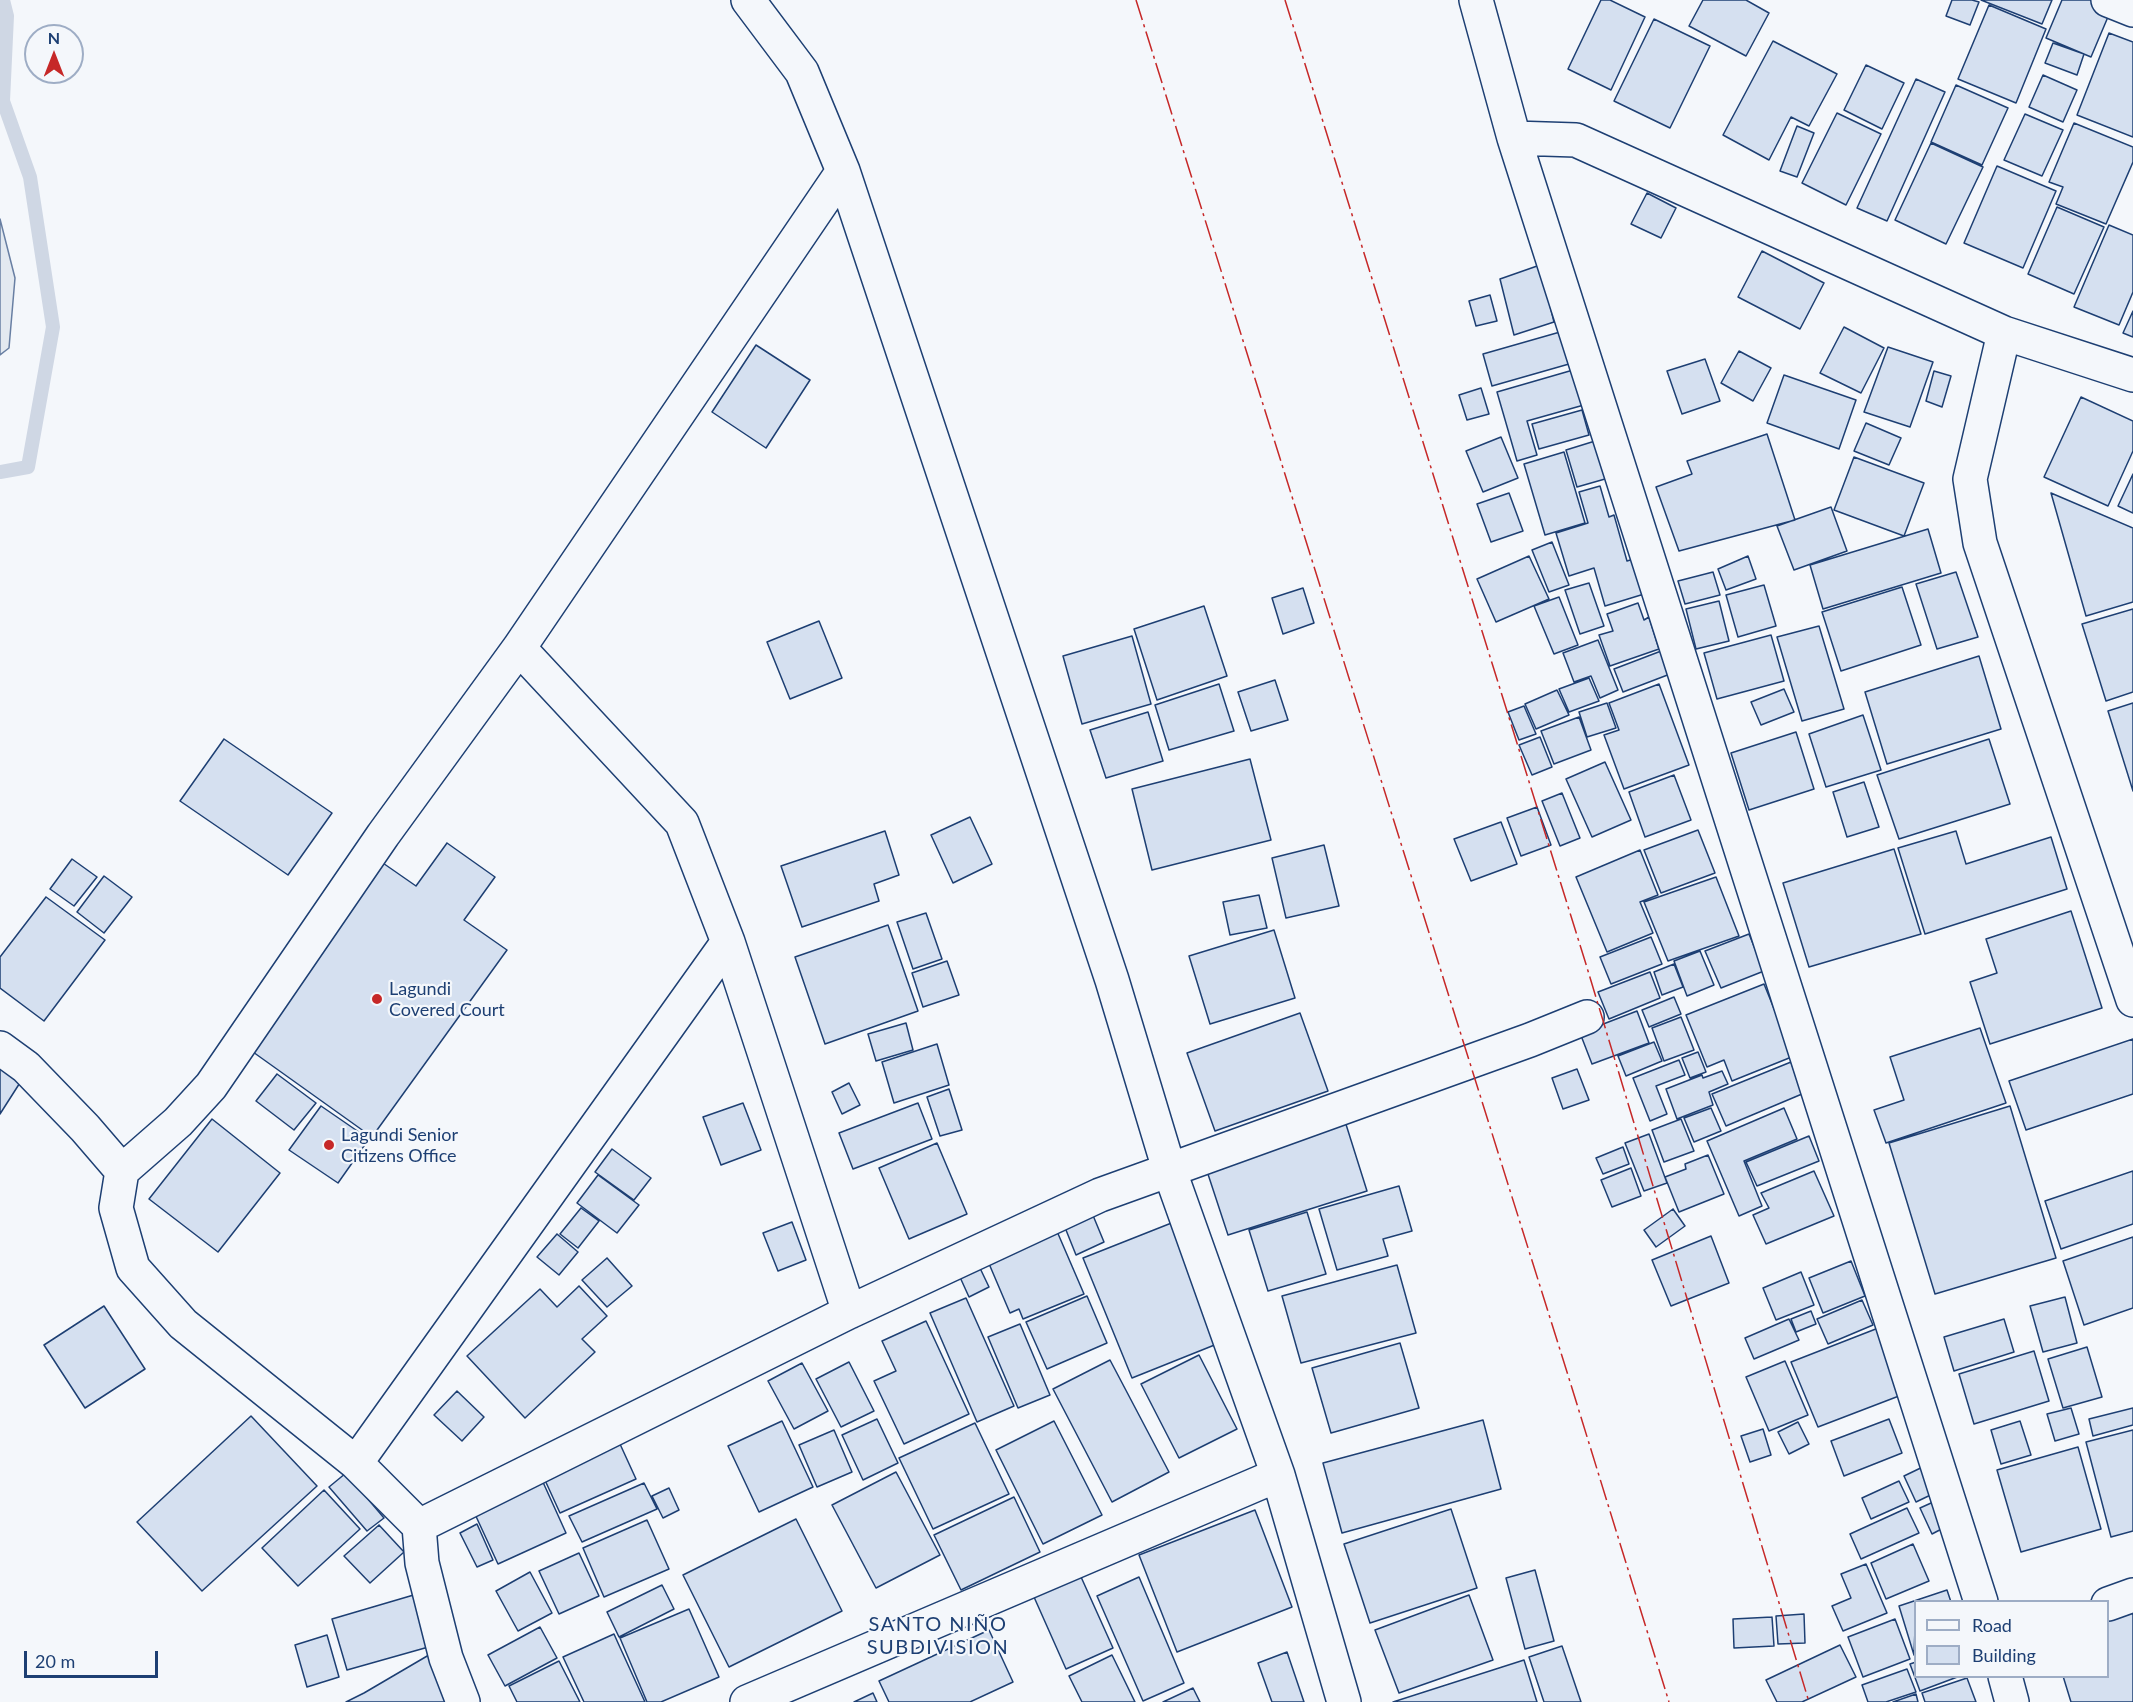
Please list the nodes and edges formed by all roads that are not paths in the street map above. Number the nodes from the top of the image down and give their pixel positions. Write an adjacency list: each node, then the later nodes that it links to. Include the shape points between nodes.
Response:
1 (748, 0): 6 (street, via 802,72)
2 (1476, 0): 5 (street)
3 (2108, 0): 4 (street)
4 (2133, 9)
5 (1514, 138): 7 (street, via 1576,140); 21 (street)
6 (843, 171): 9 (street); 14 (street, via 1104,958)
7 (2004, 333): 8 (street); 11 (street, via 1970,478 1980,543)
8 (2133, 375)
9 (519, 648): 10 (street, via 682,822); 15 (street, via 376,845 211,1086 178,1122)
10 (728, 942): 16 (street); 17 (street)
11 (2133, 1000)
12 (1587, 1017): 14 (street)
13 (0, 1048): 15 (street, via 26,1066)
14 (1169, 1169): 16 (street, via 1100,1195); 18 (street)
15 (122, 1171): 17 (street, via 116,1208 133,1268 183,1324)
16 (849, 1312): 19 (street)
17 (356, 1463): 19 (street)
18 (1278, 1475): 25 (street); 26 (street)
19 (419, 1526): 24 (street, via 422,1563 446,1658)
20 (2133, 1595): 22 (street)
21 (1980, 1600)
22 (2109, 1604)
23 (2004, 1678): 27 (street)
24 (463, 1702)
25 (747, 1702)
26 (1344, 1702)
27 (2012, 1702)

